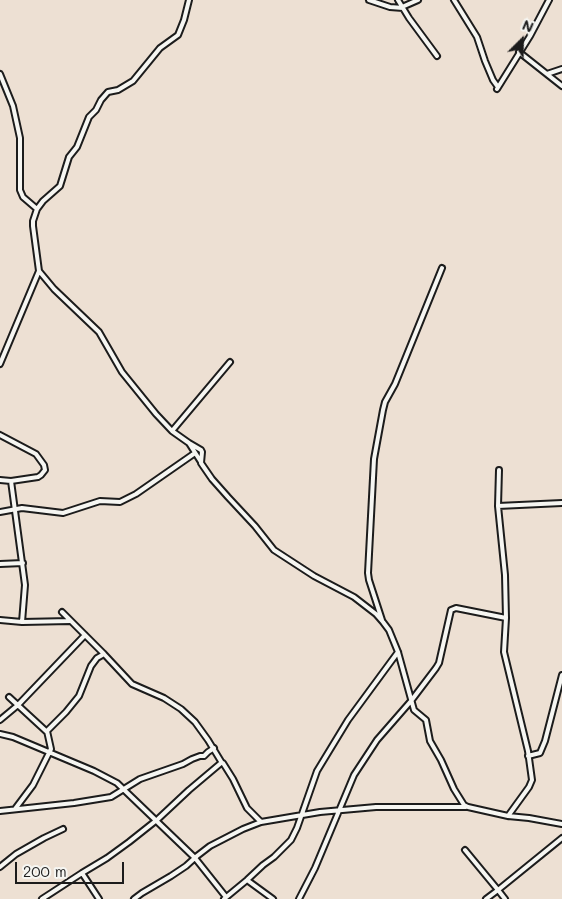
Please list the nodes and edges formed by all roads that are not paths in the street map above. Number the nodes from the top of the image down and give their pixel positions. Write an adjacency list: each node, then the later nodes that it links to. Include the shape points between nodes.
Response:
1 (189, 0): 14 (street, via 178,35 155,53 133,80 118,90 108,92 101,100 90,117 78,148 69,157 60,186)
2 (369, 0): 7 (street)
3 (398, 0): 7 (street)
4 (418, 0): 7 (street)
5 (454, 0): 8 (street, via 477,37 497,88)
6 (548, 0): 8 (street)
7 (403, 8): 9 (street)
8 (519, 52): 12 (street)
9 (437, 56)
10 (562, 69): 12 (street)
11 (0, 74): 14 (street, via 13,106 20,138 20,190)
12 (547, 74): 13 (street)
13 (562, 86)
14 (37, 209): 16 (street, via 33,226)
15 (442, 268): 38 (street, via 385,402 374,459 368,573)
16 (39, 271): 18 (street); 19 (street, via 99,332 122,372)
17 (230, 362): 19 (street)
18 (0, 364)
19 (172, 431): 21 (street)
20 (0, 435): 26 (street, via 36,454 44,465 45,470 38,477)
21 (189, 443): 22 (street); 23 (street, via 201,450)
22 (195, 453): 23 (street); 29 (street, via 120,502 100,501 63,514)
23 (201, 462): 38 (street, via 228,498 277,552 354,597)
24 (499, 470): 28 (street)
25 (0, 480): 26 (street)
26 (10, 481): 29 (street)
27 (562, 503): 28 (street)
28 (498, 506): 34 (street)
29 (15, 509): 30 (street); 32 (street)
30 (0, 512)
31 (0, 564): 32 (street)
32 (24, 564): 37 (street)
33 (62, 612): 36 (street)
34 (506, 618): 44 (street, via 456,608 451,610 439,663); 51 (street, via 504,652)
35 (0, 620): 37 (street)
36 (70, 621): 37 (street); 39 (street)
37 (22, 622)
38 (383, 622): 40 (street, via 390,630)
39 (85, 635): 41 (street); 45 (street)
40 (398, 652): 44 (street); 58 (street, via 348,720 317,771)
41 (104, 654): 47 (street, via 91,665 78,696); 49 (street, via 132,684 181,709 198,725)
42 (562, 675): 51 (street, via 540,753)
43 (9, 697): 45 (street)
44 (411, 701): 54 (street, via 416,713 426,720 430,741 459,798); 56 (street, via 372,747 354,775)
45 (18, 705): 46 (street); 47 (street)
46 (0, 720)
47 (47, 732): 50 (street)
48 (0, 734): 50 (street)
49 (214, 748): 52 (street); 53 (street, via 204,756 140,779)
50 (49, 753): 53 (street, via 107,778); 55 (street, via 33,785)
51 (528, 756): 59 (street, via 532,780)
52 (222, 763): 60 (street); 61 (street, via 247,808)
53 (123, 790): 55 (street, via 110,797); 60 (street)
54 (468, 807): 56 (street); 59 (street)
55 (15, 809): 57 (street)
56 (340, 809): 58 (street); 77 (street)
57 (0, 811)
58 (302, 814): 61 (street); 69 (street, via 291,840)
59 (508, 816): 62 (street)
60 (156, 820): 66 (street); 68 (street)
61 (261, 822): 66 (street, via 210,846)
62 (562, 824)
63 (63, 830): 67 (street, via 16,854)
64 (562, 838): 70 (street)
65 (464, 850): 70 (street)
66 (195, 858): 72 (street); 75 (street)
67 (0, 867)
68 (82, 873): 73 (street); 74 (street)
69 (247, 880): 71 (street); 72 (street)
70 (498, 890): 78 (street); 79 (street)
71 (267, 897): 76 (street)
72 (225, 898)
73 (42, 899)
74 (99, 899)
75 (134, 899)
76 (273, 899)
77 (299, 899)
78 (486, 899)
79 (505, 899)

